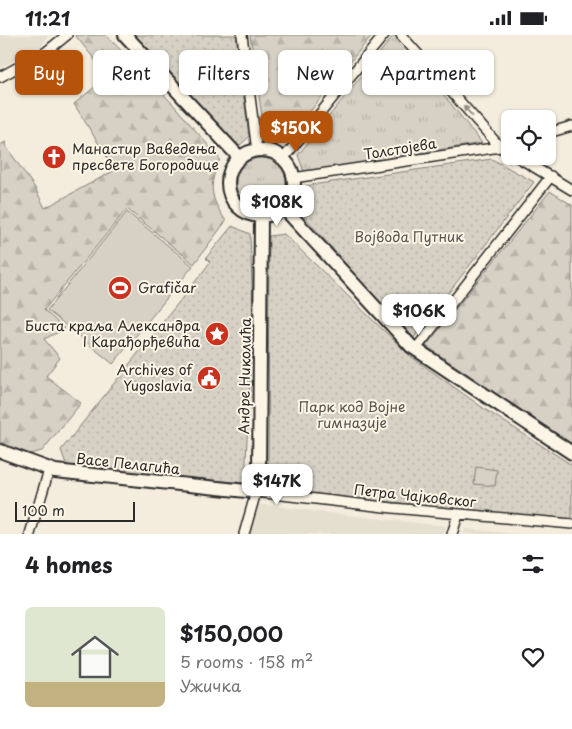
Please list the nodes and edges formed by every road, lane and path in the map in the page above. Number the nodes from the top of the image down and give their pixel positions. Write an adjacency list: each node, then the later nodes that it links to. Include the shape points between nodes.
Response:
1 (67, 35): 6 (street, via 46,53)
2 (125, 35): 11 (street)
3 (242, 35): 10 (street)
4 (384, 35): 12 (street)
5 (401, 35): 9 (street, one-way to 5)
6 (0, 77)
7 (572, 126): 8 (street)
8 (556, 131)
9 (500, 147): 15 (street, Толстојева)
10 (257, 151): 11 (street); 12 (street, via 271,152)
11 (240, 158): 18 (street, via 229,175 230,193 243,211)
12 (283, 159): 15 (street)
13 (532, 165): 14 (street)
14 (551, 176): 16 (street); 19 (street)
15 (293, 178): 17 (street, via 292,193)
16 (572, 189)
17 (283, 207): 18 (street); 19 (street)
18 (261, 216): 23 (street, Андре Николића, via 259,474)
19 (415, 350): 21 (street)
20 (0, 451): 22 (street, Васе Пелагића)
21 (572, 453)
22 (49, 470): 23 (street, Васе Пелагића); 26 (street)
23 (256, 492): 24 (street, Петра Чајковског); 27 (street, Андре Николића)
24 (458, 515): 25 (street, Петра Чајковског); 28 (street)
25 (572, 524)
26 (30, 534)
27 (244, 534)
28 (452, 534)

